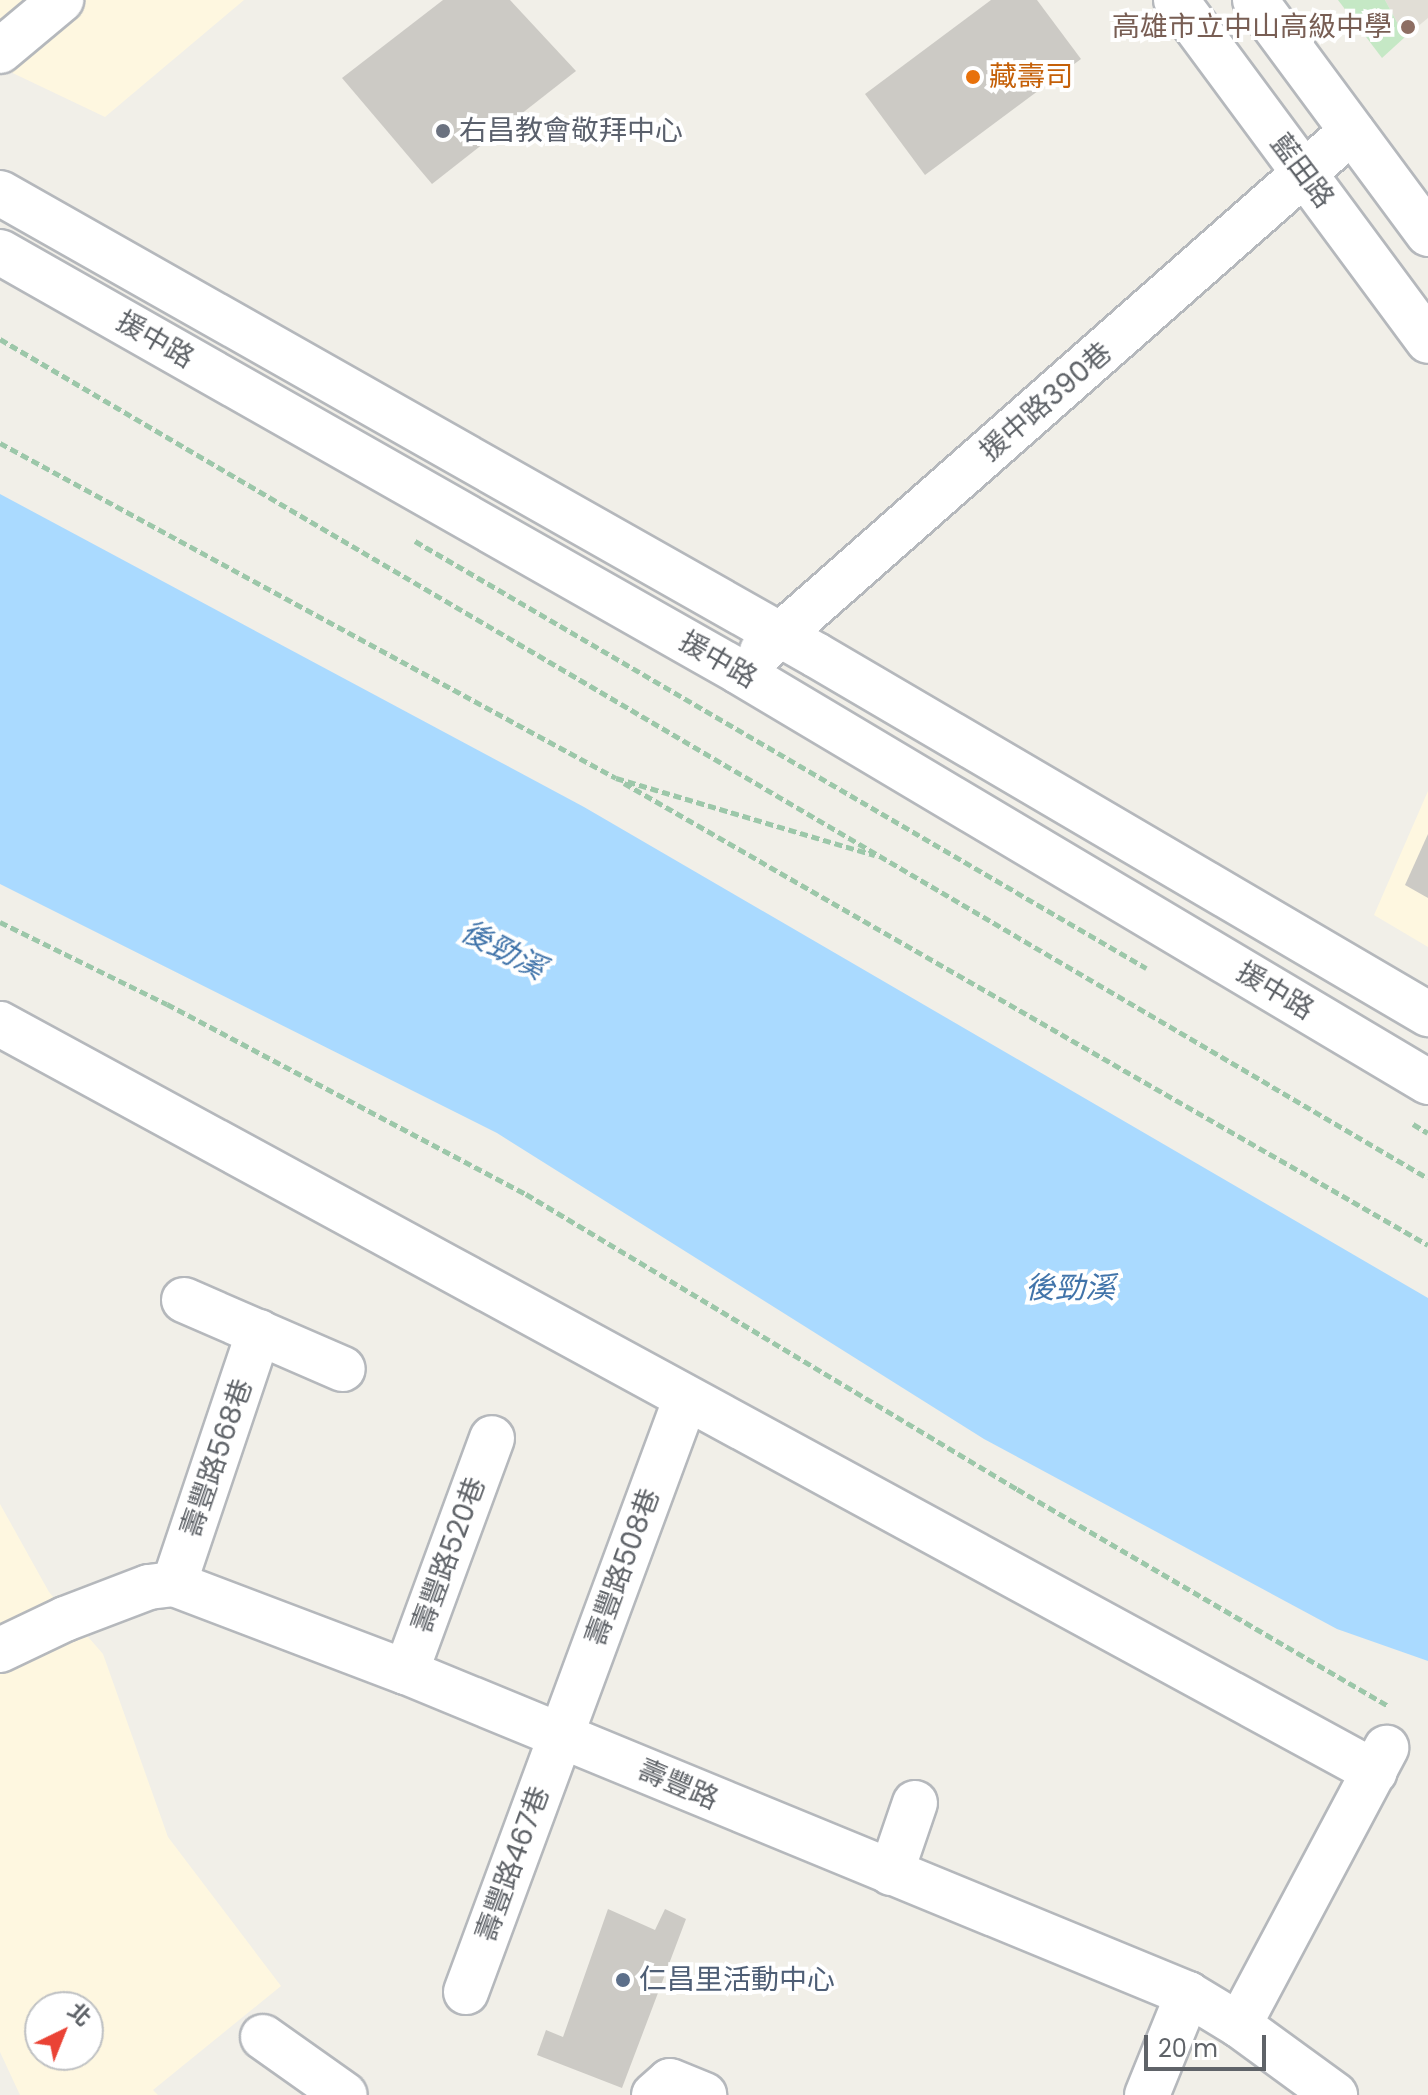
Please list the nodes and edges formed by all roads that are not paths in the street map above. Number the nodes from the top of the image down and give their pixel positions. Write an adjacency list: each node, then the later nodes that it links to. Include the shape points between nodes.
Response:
1 (61, 0): 4 (street)
2 (1176, 0): 6 (street, 藍田路)
3 (1255, 0): 5 (street)
4 (0, 51)
5 (1352, 131): 6 (street, 援中路390巷); 8 (street)
6 (1304, 174): 10 (street, 藍田路); 11 (street, 援中路390巷)
7 (0, 193): 11 (street, 援中路)
8 (1428, 234)
9 (0, 252): 12 (street, 援中路)
10 (1428, 341)
11 (781, 635): 12 (street, 援中路390巷); 13 (street, 援中路)
12 (738, 671): 15 (street, 援中路)
13 (1428, 1014)
14 (1, 1025): 19 (street)
15 (1428, 1082)
16 (184, 1300): 17 (street)
17 (259, 1332): 18 (street); 21 (street, 壽豐路568巷)
18 (343, 1369)
19 (686, 1398): 24 (street, 壽豐路508巷); 29 (street, via 1388,1745)
20 (492, 1438): 23 (street, 壽豐路520巷)
21 (174, 1584): 22 (street, via 149,1587); 23 (street, 壽豐路)
22 (0, 1650)
23 (406, 1672): 24 (street, 壽豐路)
24 (561, 1736): 26 (street, 壽豐路); 27 (street, 壽豐路467巷)
25 (915, 1803): 26 (street)
26 (891, 1873): 28 (street, 壽豐路)
27 (466, 1992)
28 (1188, 1994): 29 (street, 壽豐路); 32 (street)
29 (1239, 2025): 33 (street, 壽豐路)
30 (263, 2037): 31 (street)
31 (345, 2095)
32 (1147, 2095)
33 (1335, 2095)

